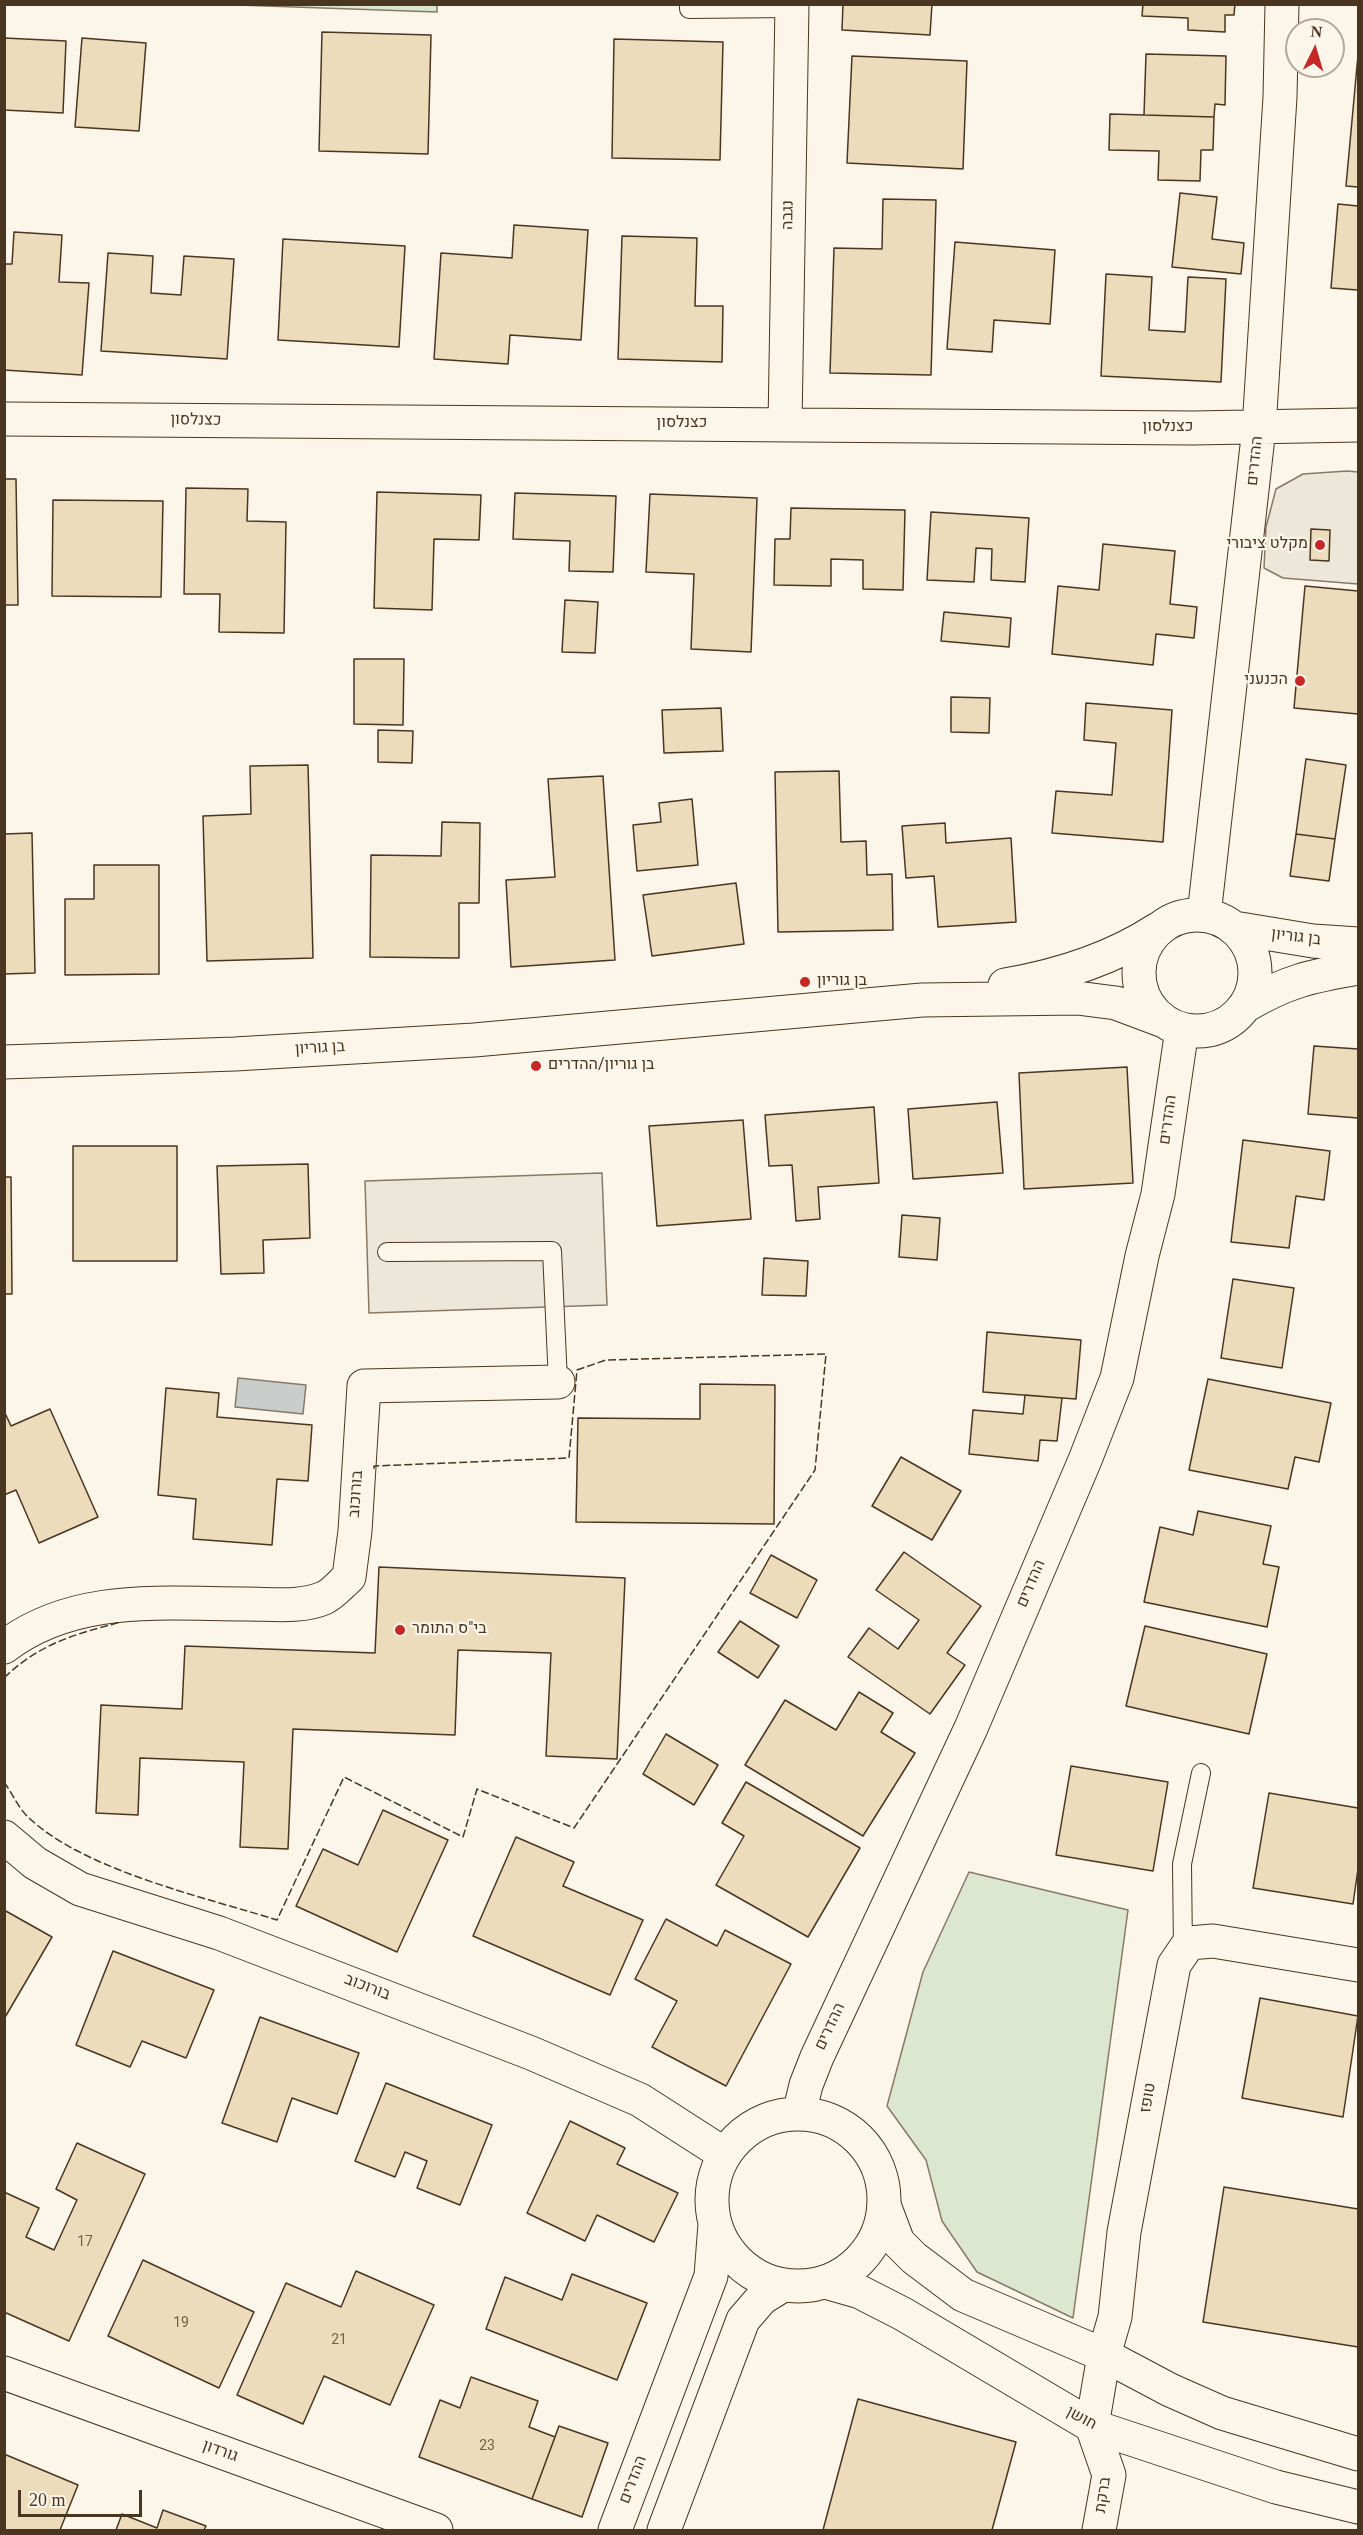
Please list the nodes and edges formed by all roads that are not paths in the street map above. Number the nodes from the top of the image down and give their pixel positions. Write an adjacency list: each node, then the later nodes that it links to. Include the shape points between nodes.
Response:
1 (689, 4): 3 (lane, via 688,9)
2 (1282, 4): 7 (street, ההדרים, via 1280,97)
3 (792, 6): 5 (street, נגבה)
4 (4, 419): 5 (street, כצנלסון)
5 (785, 425): 7 (street, כצנלסון)
6 (1359, 425): 7 (street, כצנלסון)
7 (1259, 428): 8 (street, ההדרים)
8 (1203, 915): 9 (street, via 1183,917); 10 (street)
9 (1165, 925): 13 (street, בן גוריון, via 1114,954 1074,968); 15 (street, via 1145,948 1139,977 1145,998)
10 (1234, 928): 11 (street, בן גוריון); 14 (street, via 1247,943 1254,962 1255,982)
11 (1359, 944)
12 (1359, 968): 14 (street, בן גוריון, via 1306,977 1277,987)
13 (922, 1000): 15 (street, בן גוריון, via 1077,998 1116,1003); 16 (street, בן גוריון, via 474,1040)
14 (1245, 1006): 15 (street, via 1221,1026 1201,1031)
15 (1173, 1025): 24 (street, ההדרים, via 1158,1194 1117,1378 971,1728 817,2057)
16 (4, 1062)
17 (387, 1252): 18 (lane, via 552,1251)
18 (558, 1382): 19 (street, בורוכוב, via 364,1386 349,1577 324,1598 292,1604 85,1608 36,1626)
19 (4, 1647)
20 (1201, 1773): 22 (lane, via 1182,1864)
21 (4, 1838): 25 (street, בורוכוב, via 34,1863 80,1889 219,1933 531,2053 640,2100)
22 (1178, 1959): 23 (street, via 1189,1943 1213,1941); 30 (street, טופז, via 1124,2232 1115,2317)
23 (1359, 1965)
24 (800, 2114): 25 (street, via 770,2118 744,2132); 26 (street, via 826,2118 849,2130 869,2151 881,2176)
25 (724, 2154): 27 (street, via 712,2192)
26 (885, 2205): 28 (street, via 879,2230 867,2253 848,2271); 30 (street, via 898,2242 963,2295)
27 (715, 2224): 29 (street, via 724,2246 740,2265); 36 (street, ההדרים, via 711,2276)
28 (825, 2282): 29 (street); 32 (street, חושן, via 860,2292 903,2314)
29 (783, 2285): 37 (street, via 762,2298 743,2320)
30 (1104, 2355): 32 (street, טופז); 33 (street, via 1222,2413)
31 (4, 2373): 35 (street, גורדון)
32 (1092, 2426): 34 (street, חושן, via 1276,2487); 38 (street, ברקת, via 1109,2475)
33 (1359, 2454)
34 (1359, 2507)
35 (436, 2530)
36 (615, 2530)
37 (663, 2530)
38 (1099, 2530)

